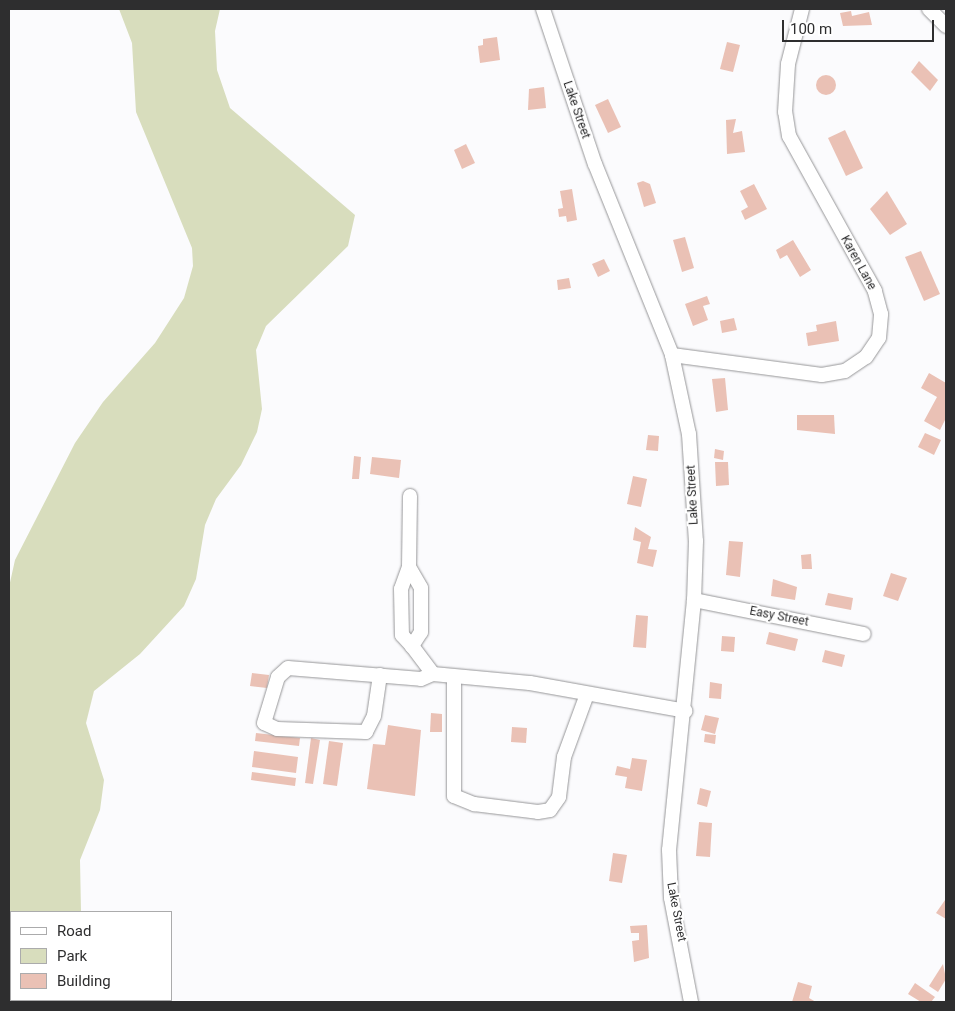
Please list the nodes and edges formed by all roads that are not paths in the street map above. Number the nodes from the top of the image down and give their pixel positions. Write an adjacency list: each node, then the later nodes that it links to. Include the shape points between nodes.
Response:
1 (544, 9): 5 (street, Lake Street, via 595,164)
2 (802, 9): 5 (street, Karen Lane, via 786,80 789,136 875,291 881,314 879,338 866,357 845,371 822,375)
3 (929, 9): 4 (street)
4 (946, 26)
5 (672, 355): 8 (street, Lake Street, via 692,469)
6 (410, 496): 7 (street)
7 (409, 567): 10 (street, via 401,589 402,635); 10 (street, via 421,588 421,632)
8 (694, 600): 9 (street, Easy Street); 15 (street, Lake Street)
9 (864, 634)
10 (412, 646): 11 (street)
11 (433, 674): 12 (street, via 421,679); 13 (street)
12 (380, 676): 12 (street, via 288,668 278,677 264,723 277,729 366,732 374,716)
13 (454, 679): 14 (street, via 530,683); 14 (street, via 454,796 474,804 538,812 550,810 559,797 564,757)
14 (588, 694): 15 (street)
15 (685, 711): 16 (street, Lake Street, via 669,874)
16 (691, 1002)

